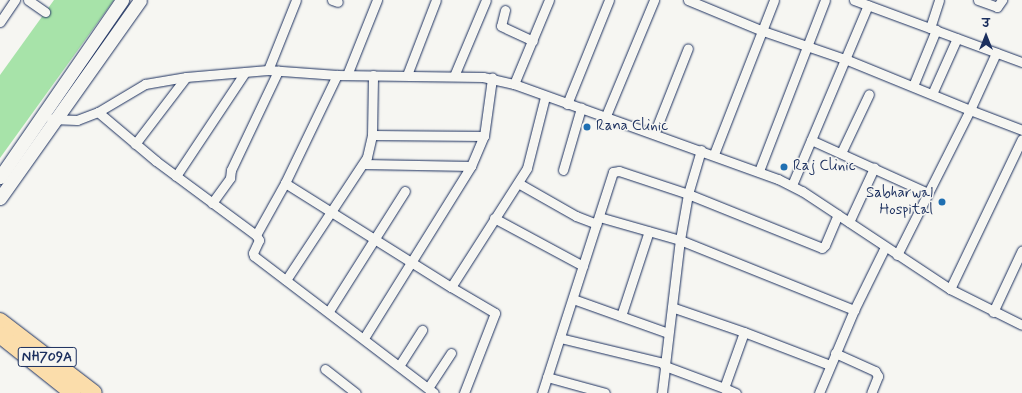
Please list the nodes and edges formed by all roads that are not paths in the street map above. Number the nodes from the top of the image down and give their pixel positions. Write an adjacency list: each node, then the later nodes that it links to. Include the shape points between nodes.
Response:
1 (15, 0): 22 (street)
2 (28, 0): 21 (street)
3 (122, 0): 50 (street)
4 (140, 0): 50 (street)
5 (296, 0): 32 (street)
6 (377, 0): 36 (street)
7 (436, 0): 35 (street)
8 (486, 0): 38 (street)
9 (549, 0): 26 (street)
10 (609, 0): 46 (street)
11 (654, 0): 51 (street)
12 (688, 0): 24 (street)
13 (774, 0): 24 (street)
14 (825, 0): 27 (street)
15 (854, 0): 19 (street)
16 (938, 0): 23 (street)
17 (978, 0): 18 (street, via 997,7)
18 (1002, 0)
19 (868, 5): 23 (street); 30 (street)
20 (505, 10): 26 (street, via 501,26)
21 (45, 12)
22 (0, 22)
23 (933, 29): 25 (street); 42 (street)
24 (763, 31): 27 (street); 61 (street)
25 (957, 38): 29 (street); 44 (street)
26 (533, 41): 41 (street)
27 (808, 46): 30 (street); 66 (street)
28 (688, 48): 53 (street)
29 (996, 53): 31 (street); 48 (street)
30 (845, 59): 42 (street); 57 (street)
31 (1022, 62)
32 (268, 70): 33 (street); 34 (street)
33 (278, 71): 36 (street); 76 (street, via 231,170 230,178)
34 (245, 72): 39 (street); 67 (street)
35 (406, 74): 37 (street); 38 (street)
36 (342, 75): 37 (street); 69 (street)
37 (373, 75): 54 (street)
38 (454, 76): 40 (street)
39 (186, 77): 49 (street, via 145,84); 58 (street)
40 (492, 78): 41 (street); 55 (street)
41 (514, 84): 45 (street)
42 (913, 86): 44 (street)
43 (869, 94): 60 (street)
44 (932, 94): 48 (street)
45 (545, 97): 46 (street); 70 (street, via 531,158)
46 (567, 104): 47 (street)
47 (581, 108): 51 (street); 65 (street)
48 (970, 110): 52 (street); 73 (street)
49 (98, 112): 50 (street, via 77,120); 58 (street)
50 (49, 118): 68 (street); 75 (street)
51 (605, 118): 53 (street)
52 (1022, 130)
53 (654, 134): 59 (street)
54 (372, 136): 55 (street); 62 (street)
55 (484, 136): 63 (street)
56 (1022, 139): 93 (street)
57 (811, 140): 60 (street); 71 (street)
58 (135, 144): 67 (street)
59 (701, 150): 61 (street); 74 (street)
60 (841, 153): 64 (street)
61 (714, 154): 66 (street)
62 (364, 164): 63 (street); 77 (street)
63 (471, 166): 89 (street)
64 (874, 168): 73 (street); 81 (street)
65 (563, 170)
66 (759, 171): 71 (street)
67 (176, 176): 76 (street)
68 (0, 177)
69 (285, 183): 77 (street); 83 (street)
70 (518, 183): 79 (street); 80 (street, via 576,216)
71 (792, 185): 78 (street)
72 (405, 191): 84 (street)
73 (928, 193): 88 (street)
74 (688, 194): 78 (street, via 822,248); 80 (street, via 615,171 611,176); 85 (street)
75 (0, 198)
76 (212, 203): 83 (street)
77 (332, 212): 84 (street); 91 (street)
78 (838, 215): 81 (street)
79 (494, 218): 90 (street); 92 (street)
80 (598, 220): 82 (street); 90 (street)
81 (848, 222): 86 (street)
82 (649, 231): 85 (street); 99 (street)
83 (256, 235): 91 (street, via 259,240 253,254)
84 (375, 239): 89 (street); 97 (street)
85 (680, 240): 95 (street); 96 (street)
86 (885, 247): 88 (street); 96 (street)
87 (1022, 250): 98 (street)
88 (897, 255): 93 (street)
89 (412, 262): 92 (street); 106 (street)
90 (583, 266): 94 (street)
91 (286, 280): 97 (street)
92 (451, 287): 120 (street, via 495,312)
93 (950, 289): 98 (street)
94 (573, 299): 99 (street); 107 (street)
95 (672, 308): 103 (street); 104 (street)
96 (854, 310): 109 (street)
97 (329, 311): 106 (street)
98 (993, 312): 101 (street)
99 (621, 316): 104 (street)
100 (0, 321): 118 (highway, NH709A)
101 (1022, 325)
102 (422, 330): 112 (street)
103 (744, 332): 111 (street); 115 (street)
104 (668, 333): 110 (street)
105 (0, 335): 117 (highway, NH709A)
106 (364, 338): 112 (street)
107 (560, 338): 110 (street); 114 (street)
108 (452, 353): 116 (street)
109 (835, 353): 111 (street); 126 (street, via 875,371 877,381)
110 (665, 365): 115 (street); 123 (street)
111 (830, 365): 125 (street)
112 (399, 366): 116 (street)
113 (325, 369): 119 (street)
114 (547, 377): 121 (street); 122 (street)
115 (724, 388): 124 (street)
116 (431, 390)
117 (73, 393)
118 (94, 393)
119 (356, 393)
120 (464, 393)
121 (542, 393)
122 (605, 393)
123 (662, 393)
124 (736, 393)
125 (819, 393)
126 (871, 393)

